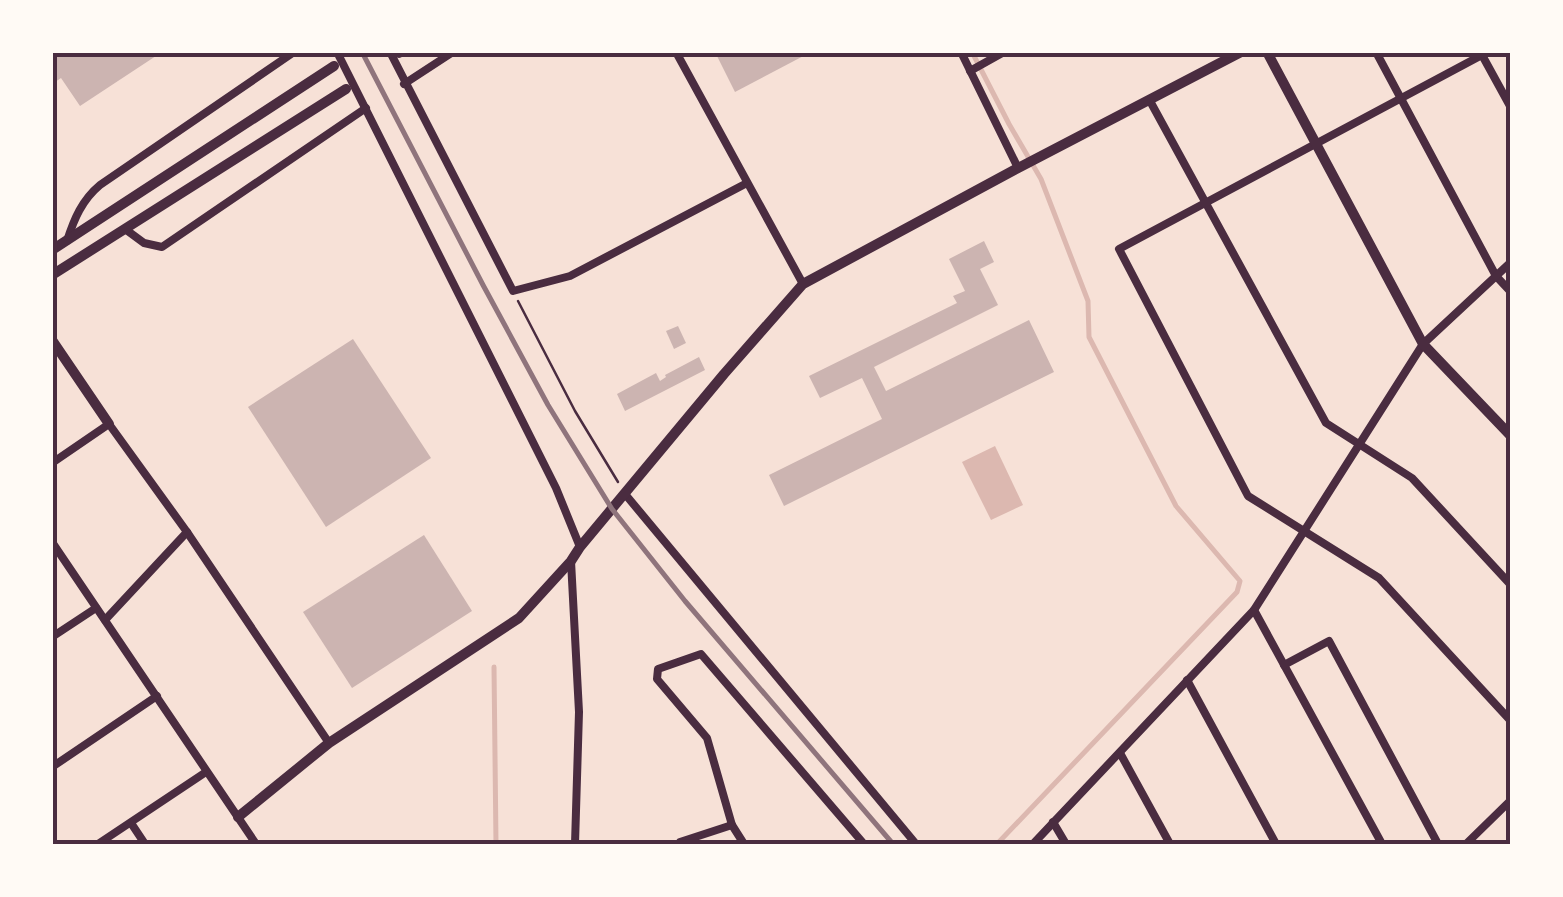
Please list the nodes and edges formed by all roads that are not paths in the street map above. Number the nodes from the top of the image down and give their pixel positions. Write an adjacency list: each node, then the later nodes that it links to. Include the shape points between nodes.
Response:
1 (294, 52): 24 (street, via 100,185 88,195)
2 (337, 52): 18 (street)
3 (390, 52): 13 (street)
4 (453, 52): 13 (street)
5 (676, 52): 21 (street)
6 (961, 52): 12 (street)
7 (1004, 52): 12 (street)
8 (1241, 52): 16 (street)
9 (1267, 52): 19 (street)
10 (1376, 52): 15 (street)
11 (334, 66): 24 (street)
12 (970, 70): 20 (street)
13 (404, 84): 21 (street, via 512,290 570,276)
14 (346, 88): 23 (street)
15 (1402, 99): 17 (street, via 1482,55); 19 (street); 28 (street)
16 (1150, 101): 20 (street); 22 (street)
17 (1510, 106)
18 (366, 108): 23 (street, via 162,247); 41 (street)
19 (1316, 143): 22 (street); 32 (street)
20 (1018, 168): 29 (street)
21 (747, 183): 29 (street)
22 (1204, 204): 35 (street, via 1326,423); 39 (street, via 1118,249 1248,496)
23 (125, 229): 27 (street)
24 (67, 241): 25 (street)
25 (52, 250)
26 (1510, 263): 28 (street)
27 (52, 274)
28 (1496, 276): 30 (street); 32 (street)
29 (803, 284): 37 (street)
30 (1510, 291)
31 (52, 340): 33 (street)
32 (1423, 344): 34 (street); 35 (street)
33 (110, 424): 36 (street); 38 (street)
34 (1510, 435)
35 (1359, 444): 39 (street); 43 (street, via 1412,478)
36 (52, 463)
37 (625, 494): 41 (street); 69 (street)
38 (187, 532): 46 (street); 52 (street)
39 (1306, 532): 45 (street); 51 (street, via 1379,578)
40 (52, 542): 44 (street)
41 (580, 547): 42 (street)
42 (571, 561): 52 (street, via 519,618); 65 (street, via 579,712)
43 (1510, 584)
44 (96, 608): 46 (street); 47 (street)
45 (1254, 610): 48 (street); 49 (street)
46 (104, 620): 50 (street)
47 (52, 637)
48 (1284, 665): 74 (street); 75 (street, via 1329,641)
49 (1187, 680): 53 (street); 73 (street)
50 (157, 696): 54 (street); 55 (street)
51 (1510, 720)
52 (330, 743): 57 (street)
53 (1120, 752): 58 (street); 72 (street)
54 (52, 766)
55 (206, 772): 57 (street); 59 (street)
56 (1510, 801): 61 (street)
57 (238, 817): 64 (street)
58 (1053, 822): 70 (street); 71 (street)
59 (131, 823): 62 (street); 63 (street)
60 (732, 825): 66 (street); 67 (street); 68 (street, via 707,738 656,679 658,669 701,654)
61 (1478, 834): 76 (street); 77 (street)
62 (98, 844)
63 (145, 844)
64 (256, 844)
65 (575, 844)
66 (680, 844)
67 (744, 844)
68 (864, 844)
69 (916, 844)
70 (1033, 844)
71 (1066, 844)
72 (1170, 844)
73 (1276, 844)
74 (1382, 844)
75 (1438, 844)
76 (1466, 844)
77 (1484, 844)

